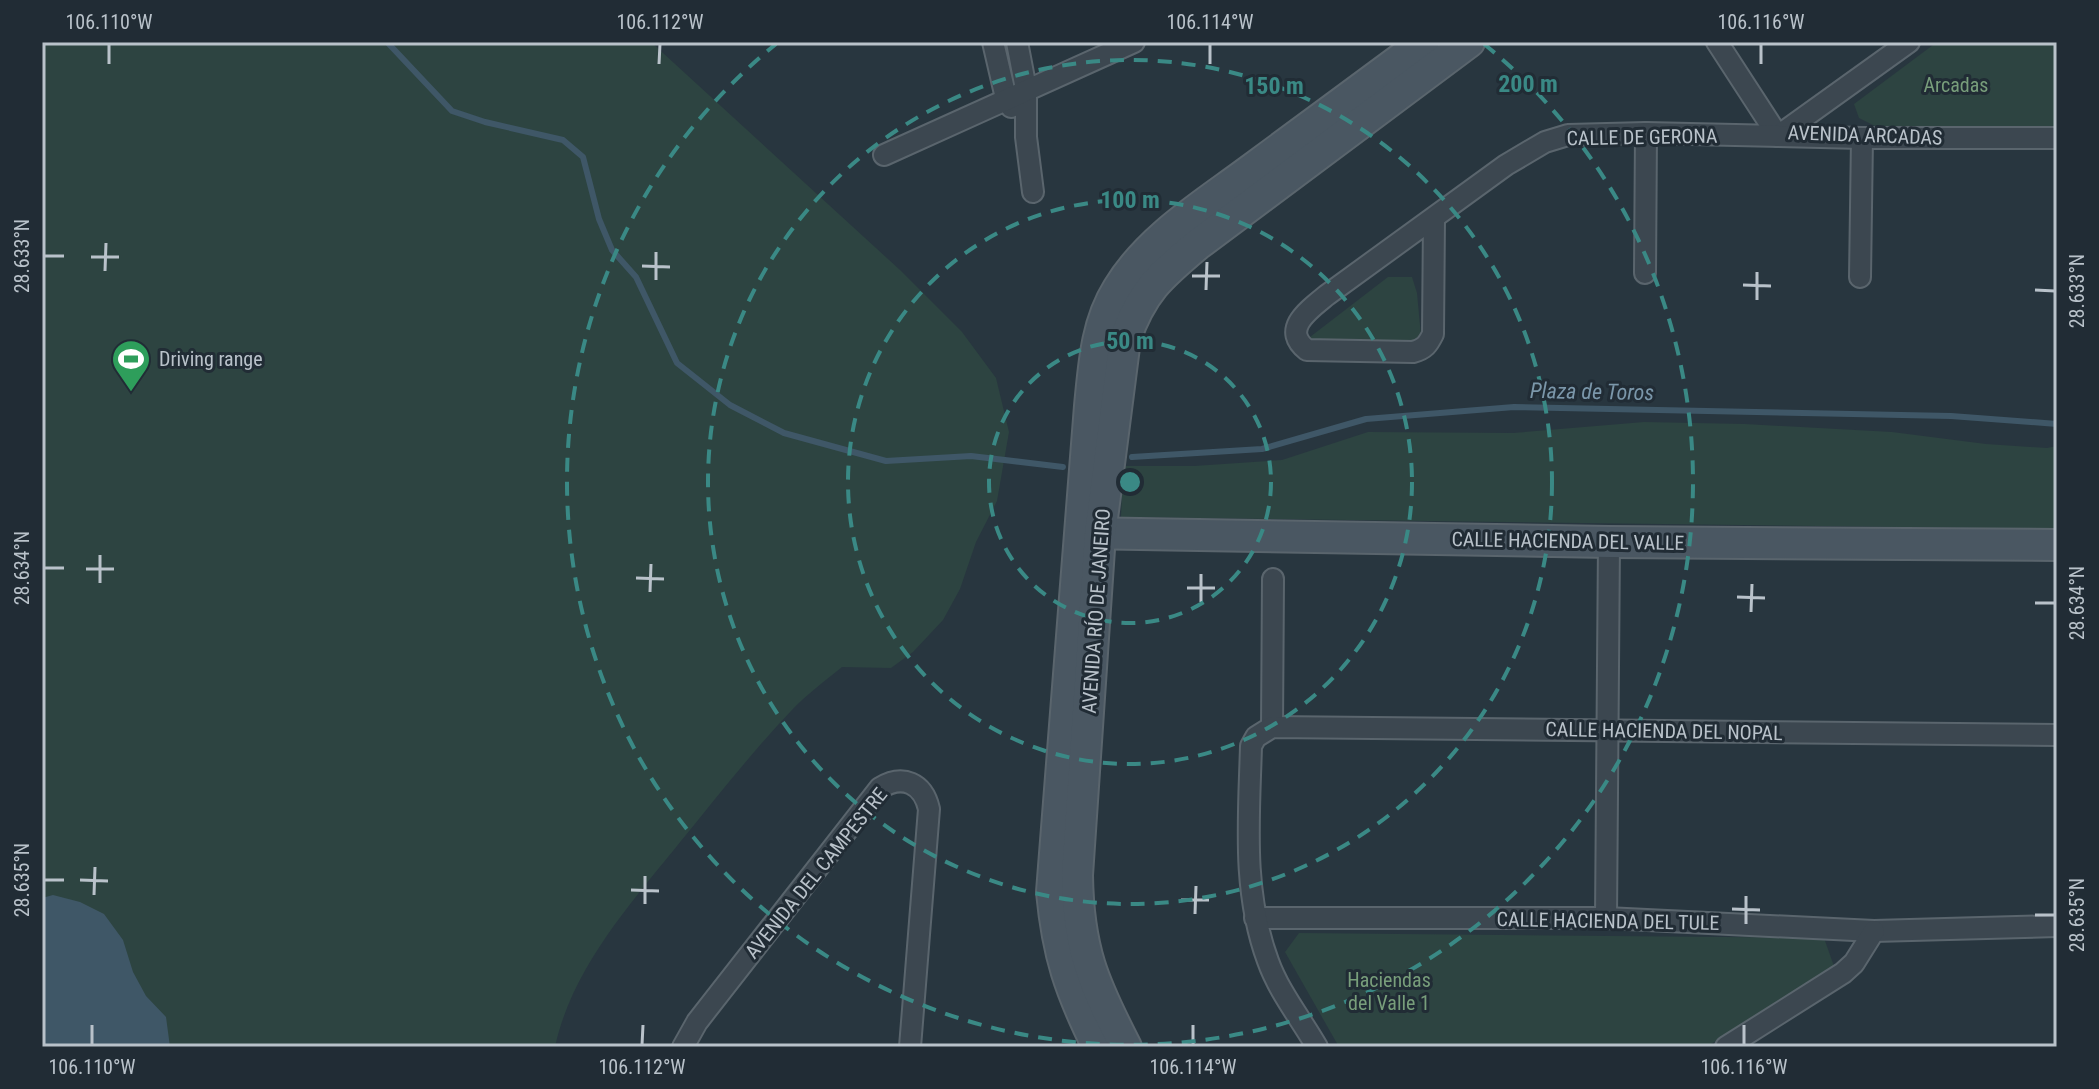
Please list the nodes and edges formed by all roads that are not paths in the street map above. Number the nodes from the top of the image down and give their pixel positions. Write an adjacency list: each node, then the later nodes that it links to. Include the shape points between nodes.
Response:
1 (993, 42): 9 (street)
2 (1017, 42): 8 (street)
3 (1134, 42): 8 (street)
4 (1424, 42): 20 (main road, AVENIDA RÍO DE JANEIRO, via 1177,225 1138,260 1118,289 1096,347)
5 (1469, 42): 20 (main road, AVENIDA RÍO DE JANEIRO, via 1156,280 1133,315 1125,339)
6 (1717, 42): 11 (street)
7 (1909, 42): 11 (street, AVENIDA ARCADAS)
8 (1026, 89): 9 (street); 12 (street)
9 (1006, 98): 12 (street); 15 (street)
10 (1646, 133): 11 (street, CALLE DE GERONA); 17 (street, CALLE DE GERONA, via 1568,135 1545,142); 18 (street)
11 (1778, 136): 13 (street, AVENIDA ARCADAS)
12 (1026, 137): 16 (street)
13 (1862, 138): 14 (street, AVENIDA ARCADAS); 19 (street)
14 (2057, 138)
15 (884, 155)
16 (1033, 192)
17 (1434, 218): 17 (street, CALLE DE GERONA, via 1433,334 1428,344 1413,352 1307,350 1301,345 1298,323 1304,315)
18 (1645, 273)
19 (1860, 277)
20 (1090, 534): 21 (main road, CALLE HACIENDA DEL VALLE); 34 (main road, AVENIDA RÍO DE JANEIRO, via 1052,892 1062,964); 35 (main road, AVENIDA RÍO DE JANEIRO, via 1077,906 1087,964)
21 (1609, 542): 22 (main road, CALLE HACIENDA DEL VALLE); 25 (street)
22 (2057, 545)
23 (1273, 579): 24 (street)
24 (1272, 727): 25 (street, CALLE HACIENDA DEL NOPAL); 27 (street, via 1251,746 1249,878)
25 (1609, 731): 26 (street, CALLE HACIENDA DEL NOPAL); 28 (street)
26 (2057, 735)
27 (1255, 918): 28 (street, CALLE HACIENDA DEL TULE); 36 (street, via 1268,963)
28 (1606, 918): 30 (street, CALLE HACIENDA DEL TULE)
29 (2057, 926): 30 (street, CALLE HACIENDA DEL TULE)
30 (1874, 931): 31 (street, via 1854,963)
31 (1758, 1039): 37 (street)
32 (683, 1047): 33 (street, AVENIDA DEL CAMPESTRE, via 880,788 902,781 926,796 929,809)
33 (910, 1047)
34 (1098, 1047)
35 (1126, 1047)
36 (1317, 1047)
37 (1726, 1047)

